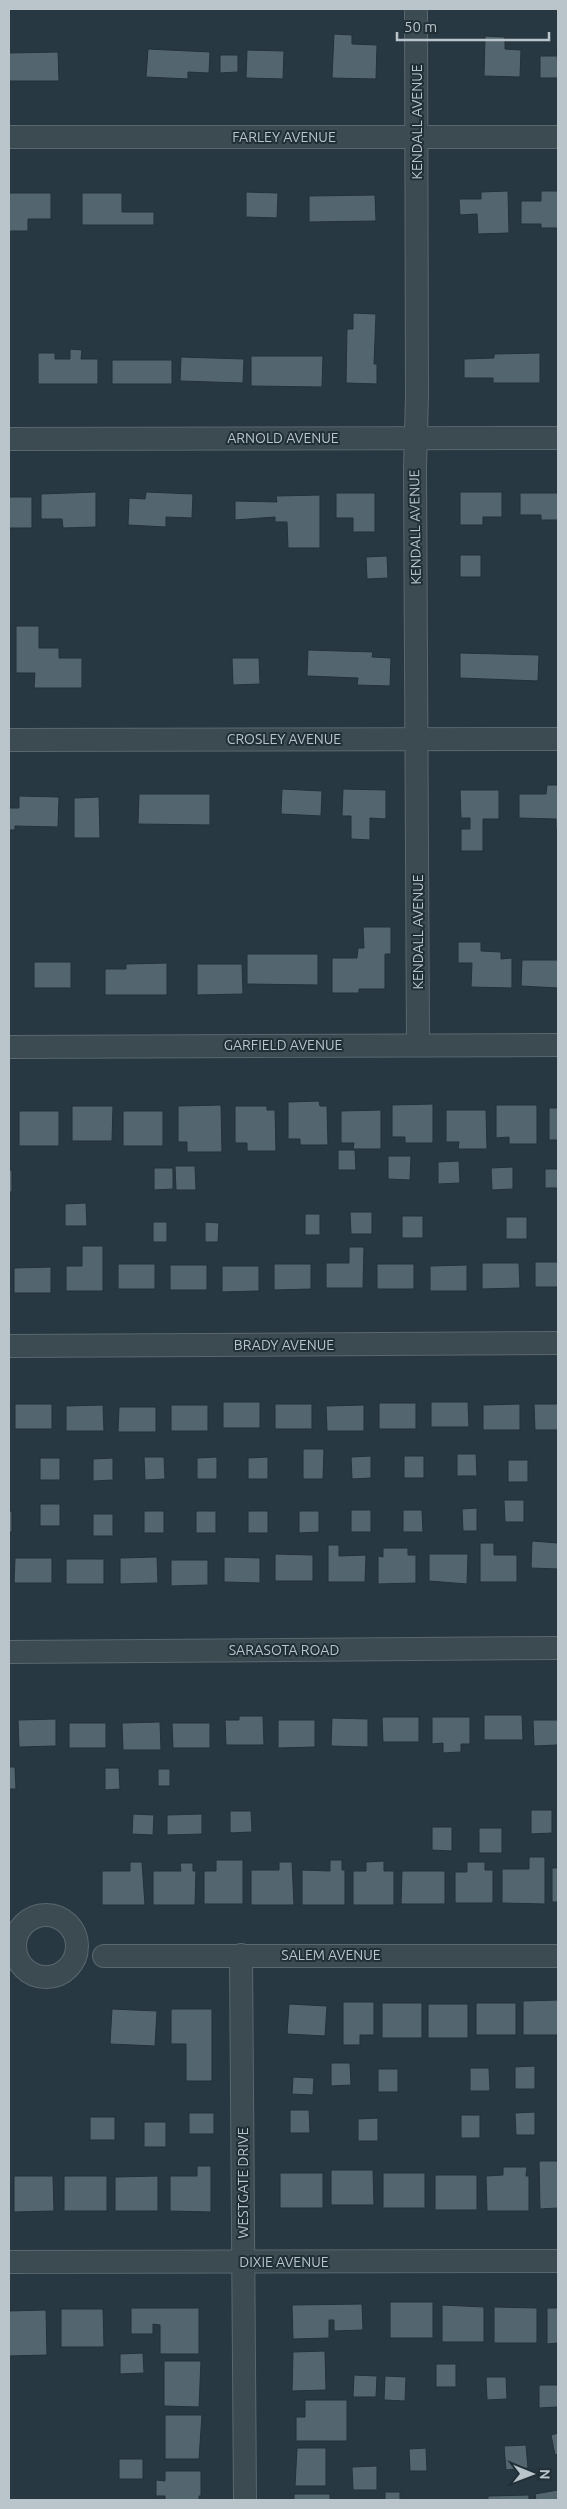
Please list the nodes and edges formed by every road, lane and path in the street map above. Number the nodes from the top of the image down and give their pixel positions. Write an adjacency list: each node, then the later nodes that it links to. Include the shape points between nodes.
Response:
1 (416, 9): 3 (street, KENDALL AVENUE)
2 (9, 137): 3 (street, FARLEY AVENUE)
3 (418, 137): 4 (street, FARLEY AVENUE); 5 (street, KENDALL AVENUE)
4 (558, 137)
5 (416, 438): 6 (street, ARNOLD AVENUE); 7 (street, ARNOLD AVENUE); 10 (street, KENDALL AVENUE)
6 (558, 438)
7 (9, 439)
8 (558, 739): 10 (street, CROSLEY AVENUE)
9 (9, 740): 10 (street, CROSLEY AVENUE)
10 (418, 740): 11 (street, KENDALL AVENUE)
11 (418, 1045): 12 (street, GARFIELD AVENUE); 13 (street, GARFIELD AVENUE)
12 (558, 1045)
13 (9, 1047)
14 (558, 1344): 15 (street, BRADY AVENUE)
15 (9, 1346)
16 (558, 1648): 17 (street, SARASOTA ROAD)
17 (9, 1652)
18 (241, 1955): 19 (street, SALEM AVENUE); 20 (street, SALEM AVENUE); 23 (street, WESTGATE DRIVE)
19 (104, 1956)
20 (558, 1956)
21 (558, 2261): 23 (street, DIXIE AVENUE)
22 (9, 2262): 23 (street, DIXIE AVENUE)
23 (244, 2262): 24 (street, WESTGATE DRIVE)
24 (245, 2500)

